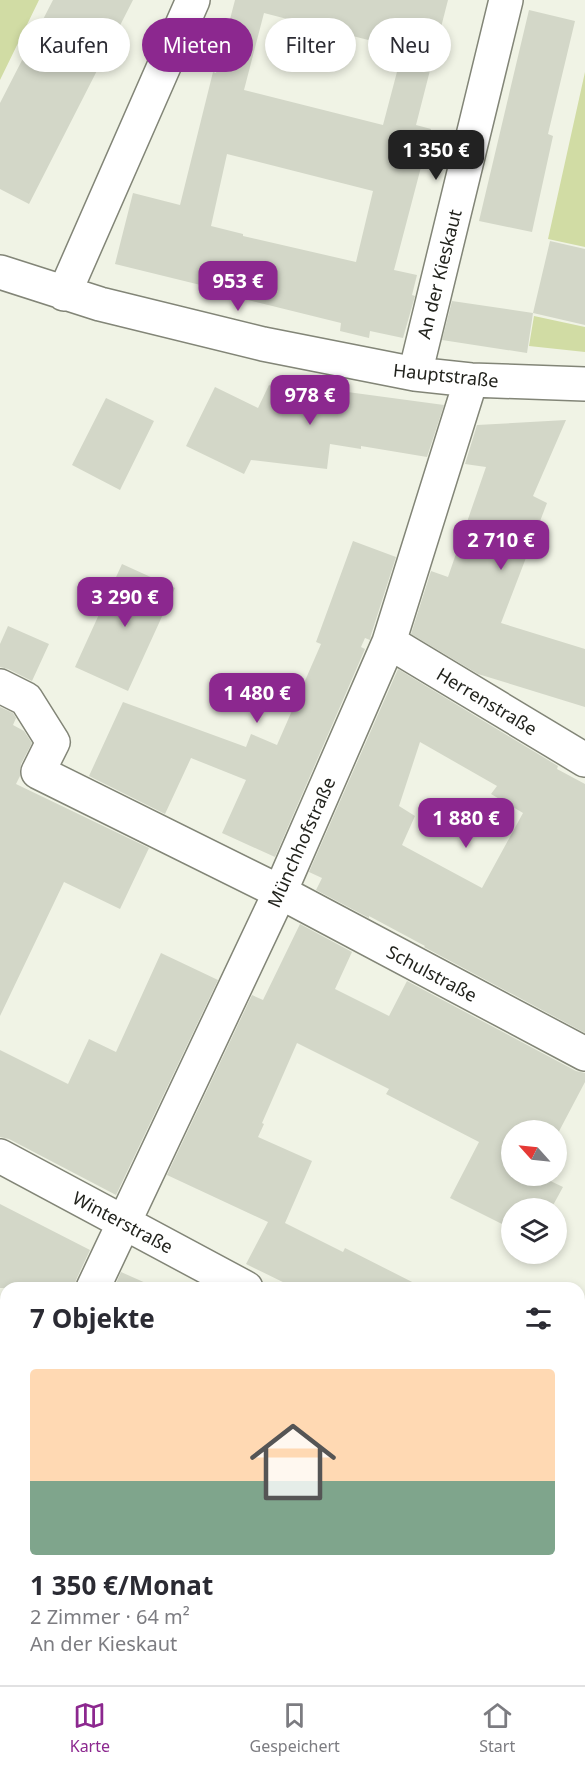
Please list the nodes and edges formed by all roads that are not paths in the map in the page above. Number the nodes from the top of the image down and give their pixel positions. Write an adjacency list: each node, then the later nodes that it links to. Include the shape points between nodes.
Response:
1 (193, 0): 4 (street)
2 (506, 0): 5 (street, An der Kieskaut)
3 (0, 272): 4 (street, Hauptstraße)
4 (64, 294): 5 (street, Hauptstraße, via 263,344)
5 (415, 374): 6 (street, Hauptstraße)
6 (471, 380): 7 (street, Hauptstraße); 8 (street, Münchhofstraße)
7 (585, 384)
8 (389, 642): 10 (street, Herrenstraße); 11 (street, Münchhofstraße)
9 (0, 686): 11 (street, Schulstraße, via 26,699 53,742 38,772)
10 (585, 760)
11 (280, 892): 12 (street, Schulstraße); 14 (street, Münchhofstraße)
12 (585, 1054)
13 (0, 1156): 14 (street, Winterstraße)
14 (124, 1222): 15 (street, Münchhofstraße); 16 (street, Winterstraße)
15 (96, 1282)
16 (235, 1282)

